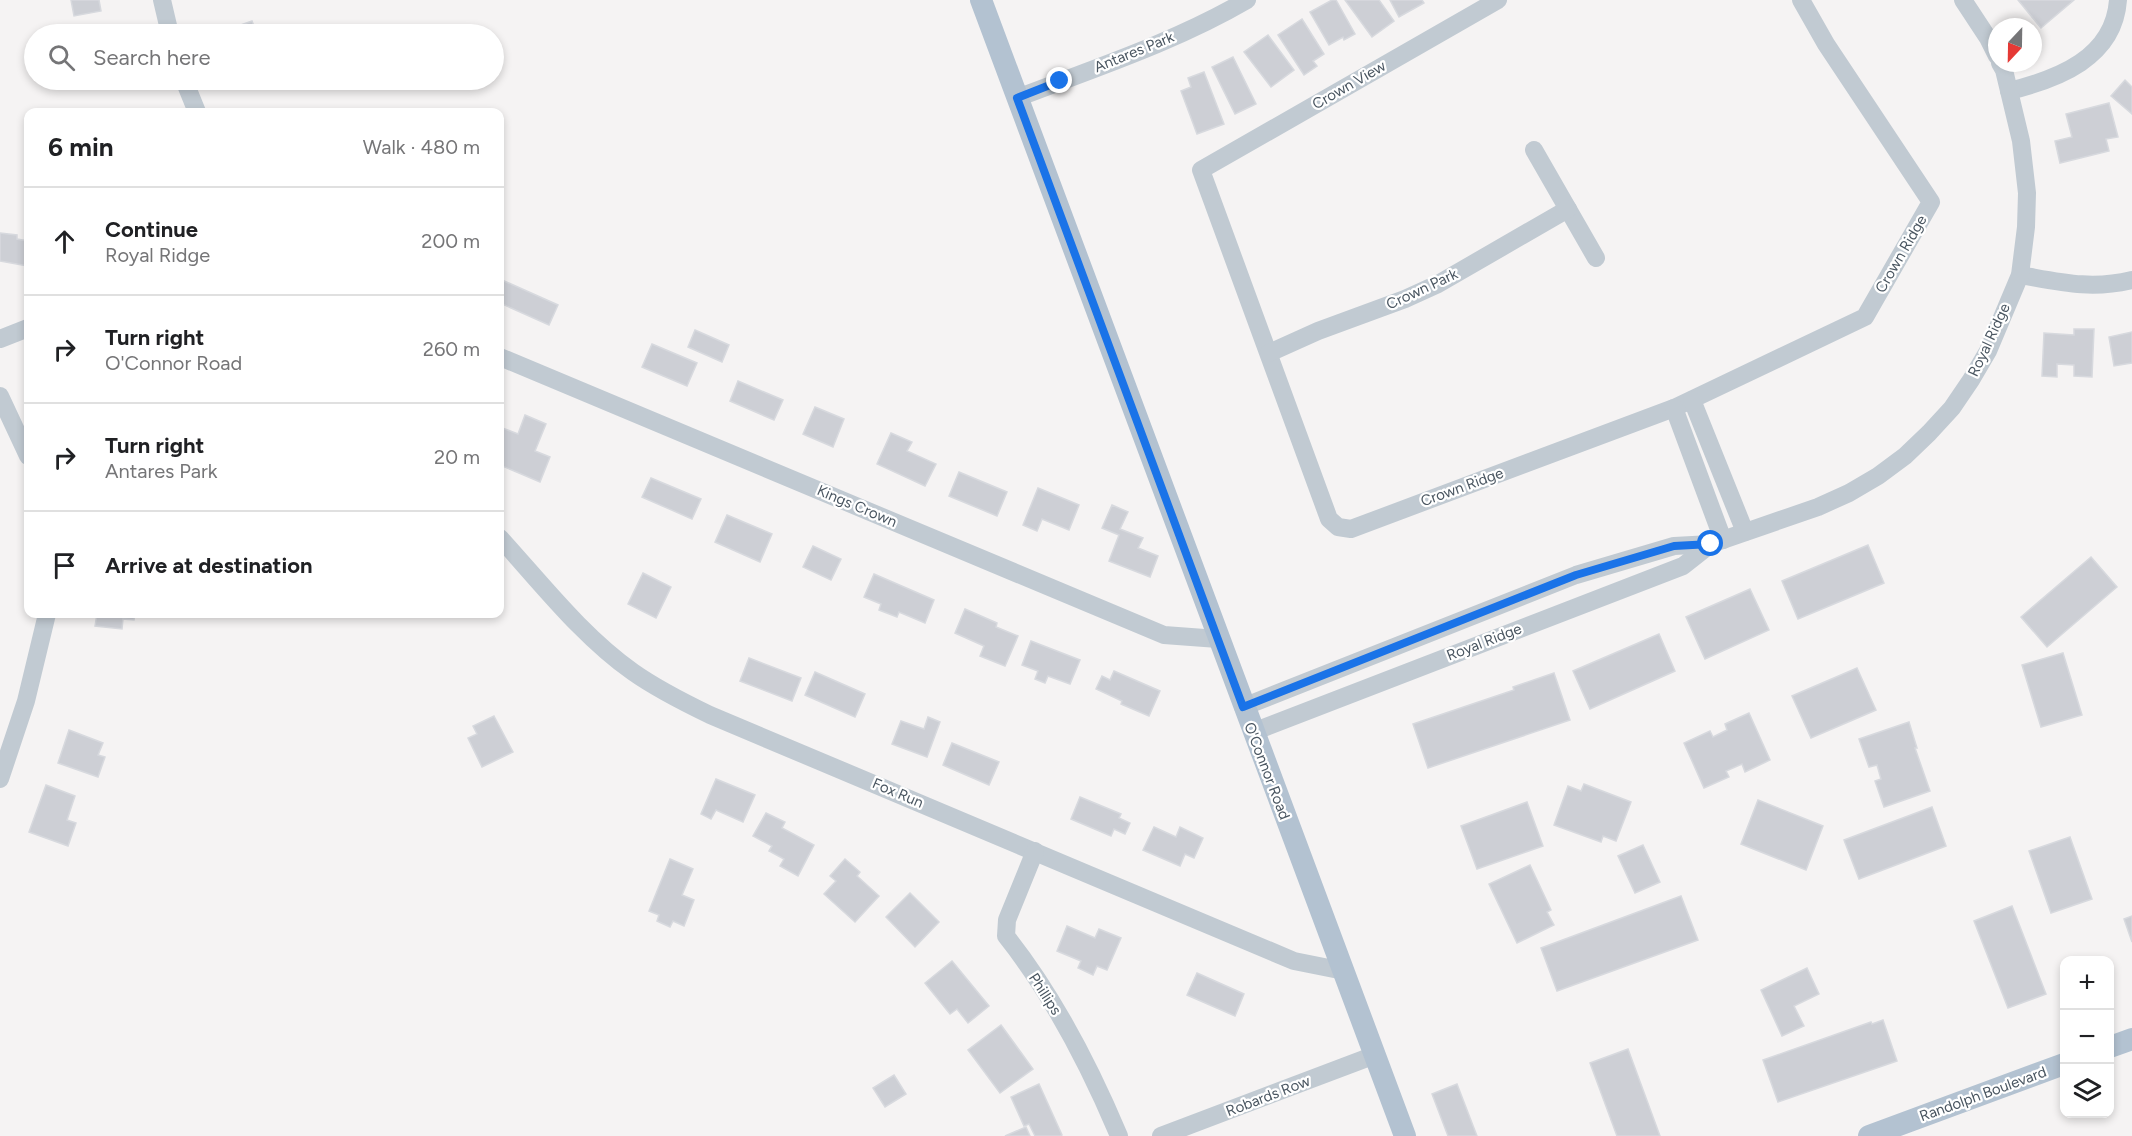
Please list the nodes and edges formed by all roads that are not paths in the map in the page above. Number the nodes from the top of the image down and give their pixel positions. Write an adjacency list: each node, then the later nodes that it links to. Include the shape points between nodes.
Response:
1 (162, 0): 8 (street)
2 (981, 0): 13 (main road, O'Connor Road)
3 (1247, 0): 13 (street, Antares Park, via 1167,40)
4 (1498, 0): 22 (street, Crown View, via 1201,170)
5 (1801, 0): 25 (street, Crown Ridge, via 1931,202 1865,317)
6 (1964, 0): 9 (street)
7 (2118, 0): 12 (street, via 2114,23 2094,52 2072,70)
8 (168, 24)
9 (1988, 38)
10 (2003, 72): 12 (street, Royal Ridge)
11 (188, 90): 14 (street)
12 (2009, 92): 18 (street, Royal Ridge, via 2021,141 2027,193)
13 (1017, 98): 32 (main road, O'Connor Road)
14 (195, 108)
15 (1534, 150): 16 (street)
16 (1568, 209): 17 (street); 22 (street, Crown Park, via 1438,284)
17 (1596, 258)
18 (2020, 275): 19 (street, via 2078,286); 28 (street, Royal Ridge, via 1977,371 1952,408 1905,456 1849,493)
19 (2132, 280)
20 (24, 330): 21 (street)
21 (0, 339)
22 (1269, 353): 26 (street, Crown Ridge, via 1329,519 1338,527 1351,529)
23 (504, 359): 32 (street, Kings Crown, via 1164,635)
24 (0, 396): 27 (street)
25 (1692, 400): 26 (street, Crown Ridge); 28 (street)
26 (1674, 408): 30 (street)
27 (24, 447)
28 (1745, 532): 30 (street, Royal Ridge)
29 (504, 542): 36 (street, Fox Run, via 603,647 665,692 724,721)
30 (1717, 542): 33 (street, Royal Ridge, via 1674,546 1576,575); 34 (street, Royal Ridge, via 1683,566)
31 (46, 618): 35 (street, via 26,701)
32 (1218, 639): 33 (main road, O'Connor Road)
33 (1243, 707): 34 (main road, O'Connor Road)
34 (1253, 732): 37 (main road, O'Connor Road)
35 (0, 779)
36 (1035, 851): 37 (street, Fox Run, via 1294,961); 42 (street, Phillips, via 1007,920 1006,936 1061,1018)
37 (1344, 971): 40 (main road, O'Connor Road)
38 (2132, 1039): 39 (main road)
39 (2114, 1045)
40 (1375, 1055): 43 (street, Robards Row); 44 (main road, O'Connor Road)
41 (2060, 1065): 45 (main road, Randolph Boulevard)
42 (1119, 1136)
43 (1161, 1136)
44 (1405, 1136)
45 (1869, 1136)

